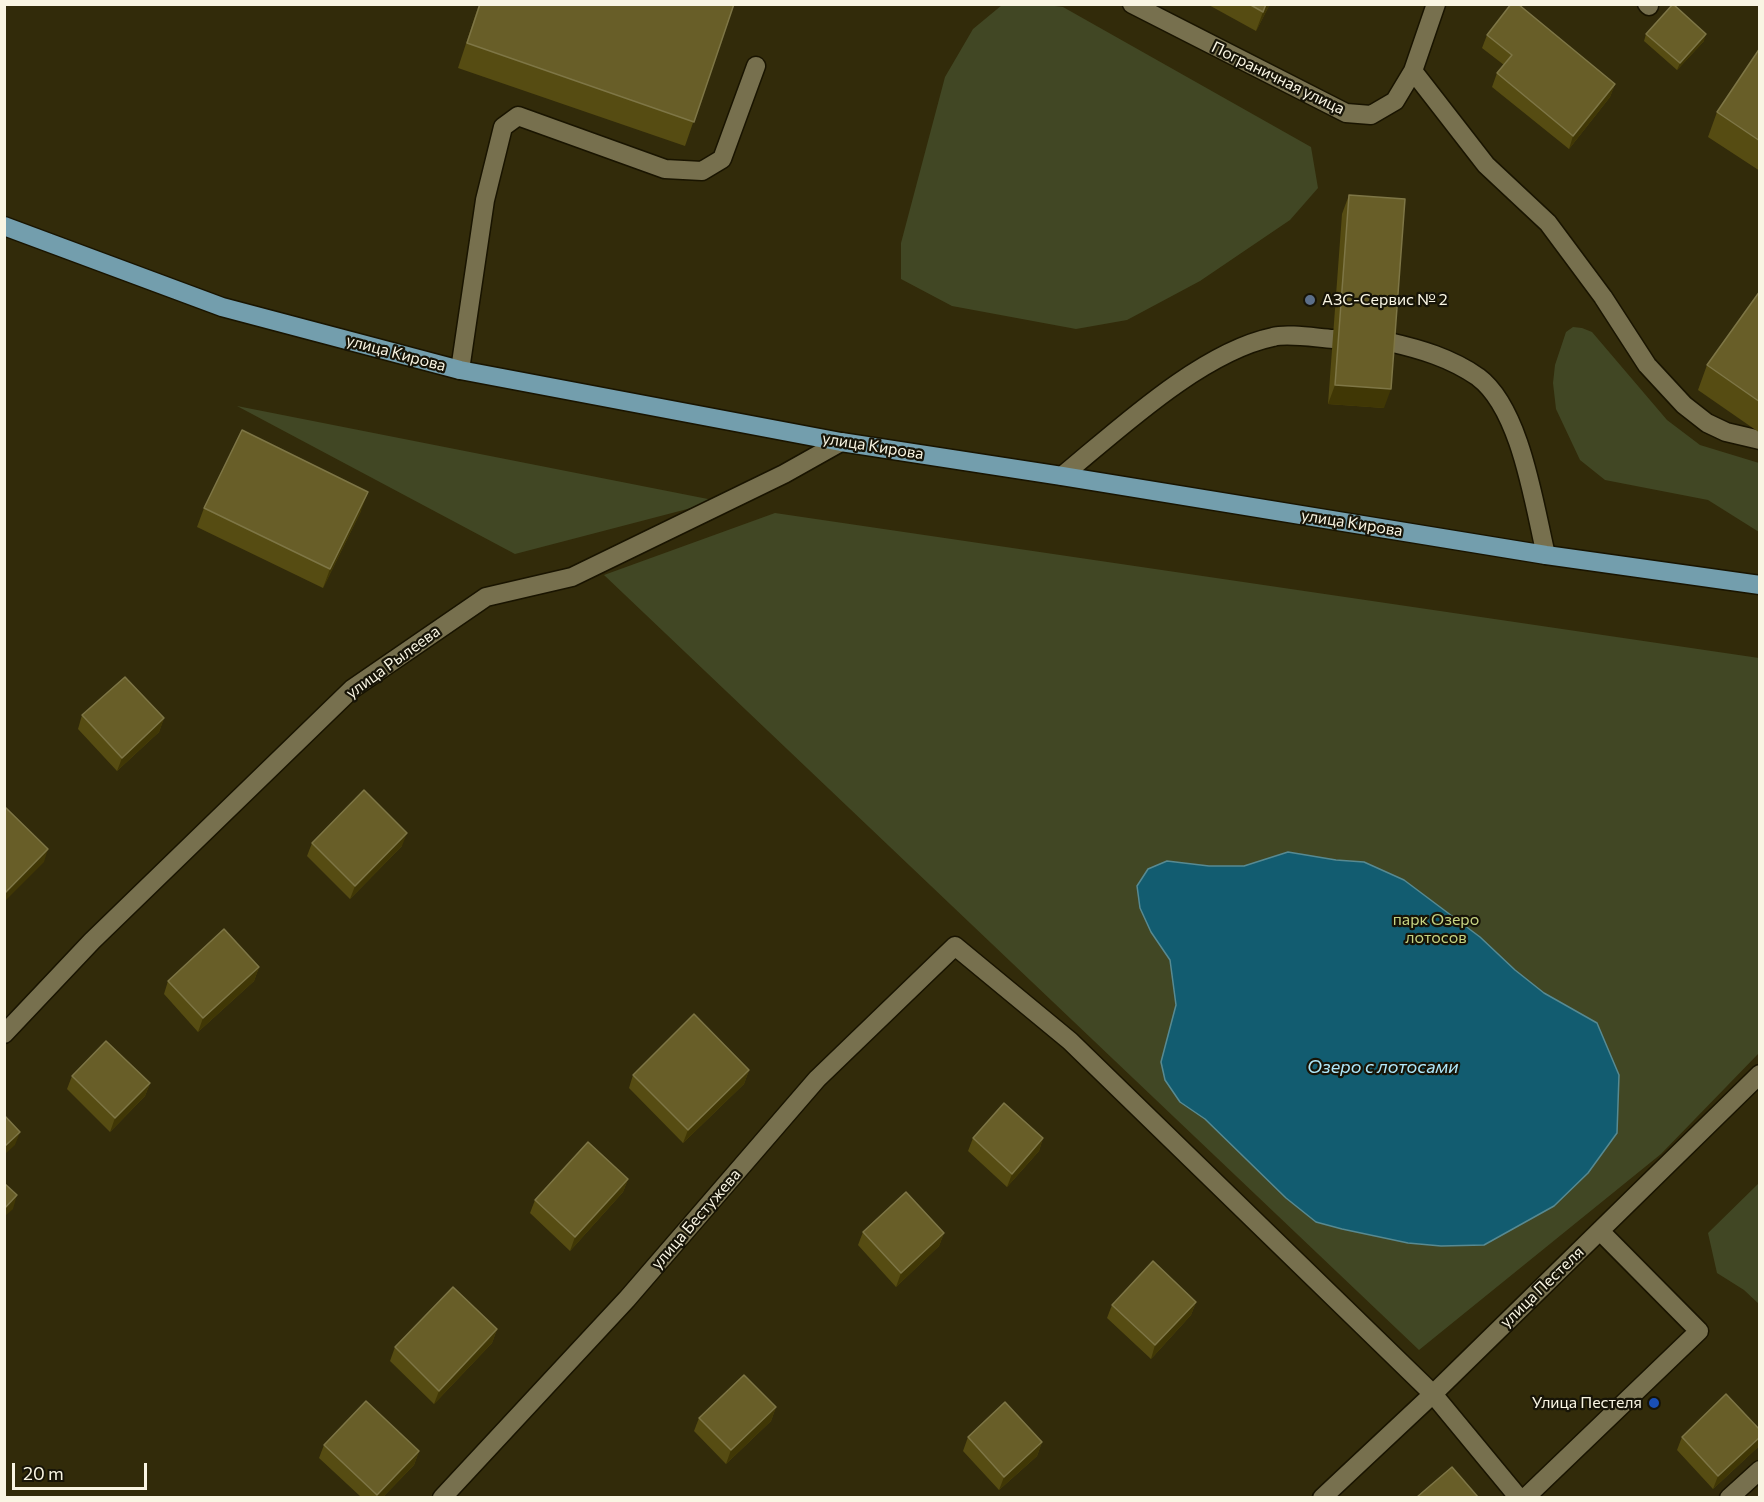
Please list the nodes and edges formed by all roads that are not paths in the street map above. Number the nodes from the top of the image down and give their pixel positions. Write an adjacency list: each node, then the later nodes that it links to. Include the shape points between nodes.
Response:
1 (1132, 4): 4 (street, Пограничная улица, via 1346,113 1371,115 1395,101)
2 (1436, 4): 4 (street, Пограничная улица)
3 (756, 66): 8 (street, via 722,159 702,171 665,169 518,116 502,127 485,200)
4 (1413, 71): 9 (street, via 1486,165 1548,223 1647,365 1684,405 1726,432)
5 (4, 226): 8 (main road, улица Кирова, via 222,307)
6 (1333, 339): 11 (street, via 1275,336 1236,350 1169,390)
7 (1389, 342): 12 (street, via 1451,361 1479,378 1495,396 1522,451)
8 (460, 370): 10 (main road, улица Кирова)
9 (1760, 440)
10 (841, 442): 11 (main road, улица Кирова); 14 (street, улица Рылеева, via 784,474 572,577 486,597 352,689 92,941)
11 (1062, 476): 12 (main road, улица Кирова)
12 (1546, 555): 13 (main road, улица Кирова)
13 (1760, 585)
14 (4, 1035)
15 (1760, 1074): 16 (street, улица Пестеля)
16 (1600, 1231): 17 (street, улица Пестеля); 22 (street, via 1699,1331)
17 (1433, 1394): 19 (street, улица Бестужева, via 1070,1041 955,946 818,1078 627,1299); 20 (street, улица Пестеля); 21 (street)
18 (1760, 1470): 23 (street)
19 (442, 1497)
20 (1322, 1497)
21 (1519, 1497)
22 (1525, 1497)
23 (1729, 1497)

